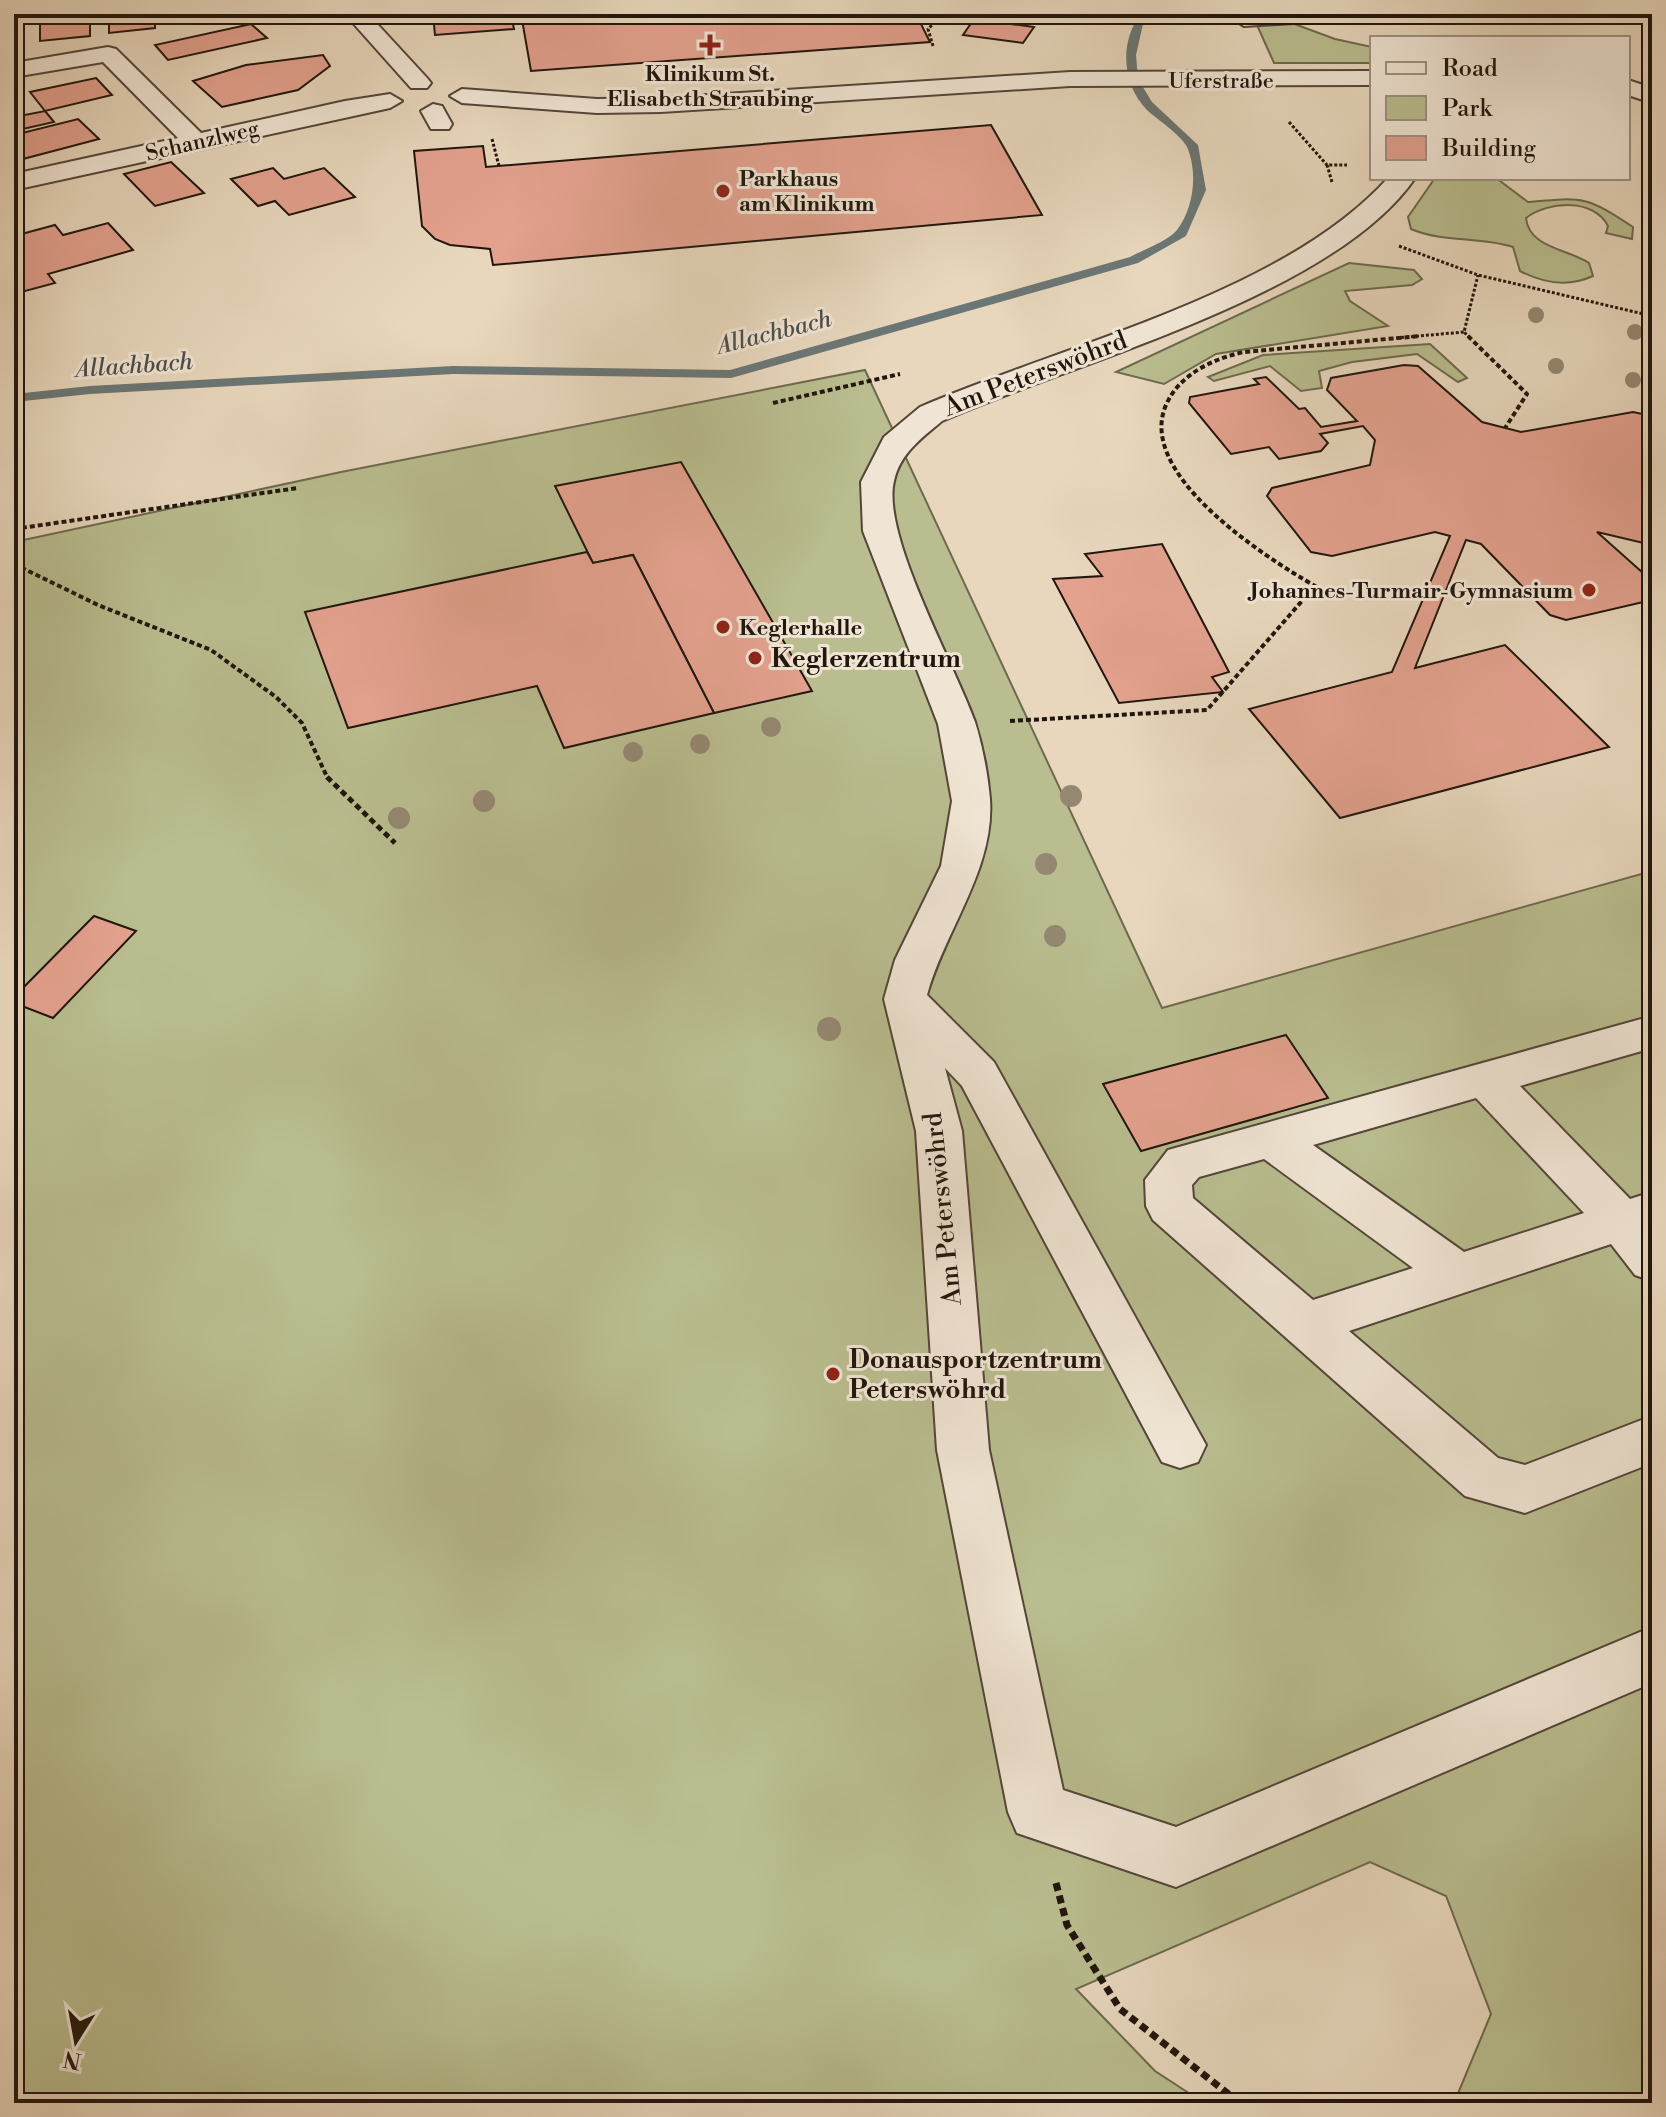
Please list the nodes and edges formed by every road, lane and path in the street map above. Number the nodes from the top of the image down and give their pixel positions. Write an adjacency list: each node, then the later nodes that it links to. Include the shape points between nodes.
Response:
1 (356, 14): 8 (street)
2 (1325, 14): 3 (street)
3 (1244, 19)
4 (14, 70): 14 (street, via 108,54)
5 (1370, 78): 11 (street, Uferstraße, via 1070,79 661,105)
6 (1630, 79): 7 (street)
7 (1652, 79)
8 (419, 83): 11 (street, Uferstraße, via 450,85); 12 (street, via 400,89)
9 (1630, 88): 10 (street)
10 (1652, 96)
11 (471, 97): 12 (street, via 436,117)
12 (390, 101): 14 (street, Schanzlweg)
13 (1289, 122): 15 (path)
14 (195, 141): 17 (street, Schanzlweg)
15 (1327, 165)
16 (1400, 180): 18 (street, Am Peterswöhrd)
17 (14, 182)
18 (1351, 229): 19 (path); 28 (street, Am Peterswöhrd, via 1311,255 1198,310 931,414 895,444 877,482 880,531)
19 (1478, 275): 21 (path); 23 (path)
20 (1652, 300): 21 (path)
21 (1647, 313): 22 (path)
22 (1652, 316)
23 (1464, 332): 24 (path, via 1527,394); 28 (path, via 1222,357 1188,375 1163,401 1158,422 1166,459 1189,489 1273,565 1315,586 1207,710)
24 (1505, 428)
25 (298, 488): 26 (path)
26 (14, 529)
27 (14, 564): 29 (path, via 211,650 276,697 302,723 327,778)
28 (957, 724): 30 (street, Am Peterswöhrd, via 971,801 961,866 916,960)
29 (395, 843)
30 (905, 999): 39 (street, via 978,1074); 41 (street, Am Peterswöhrd, via 939,1131 963,1450)
31 (1652, 1032): 32 (street)
32 (1485, 1079): 33 (street); 34 (street)
33 (1269, 1138): 36 (street); 37 (street, via 1184,1163 1168,1180 1170,1206)
34 (1636, 1216): 35 (street); 36 (street)
35 (1652, 1261)
36 (1458, 1274): 37 (street)
37 (1306, 1324): 38 (street, via 1484,1479 1525,1489)
38 (1652, 1439)
39 (1180, 1445)
40 (1652, 1655): 41 (street, via 1176,1857)
41 (1038, 1812): 42 (path, via 1067,1925 1120,2009)
42 (1240, 2103)

